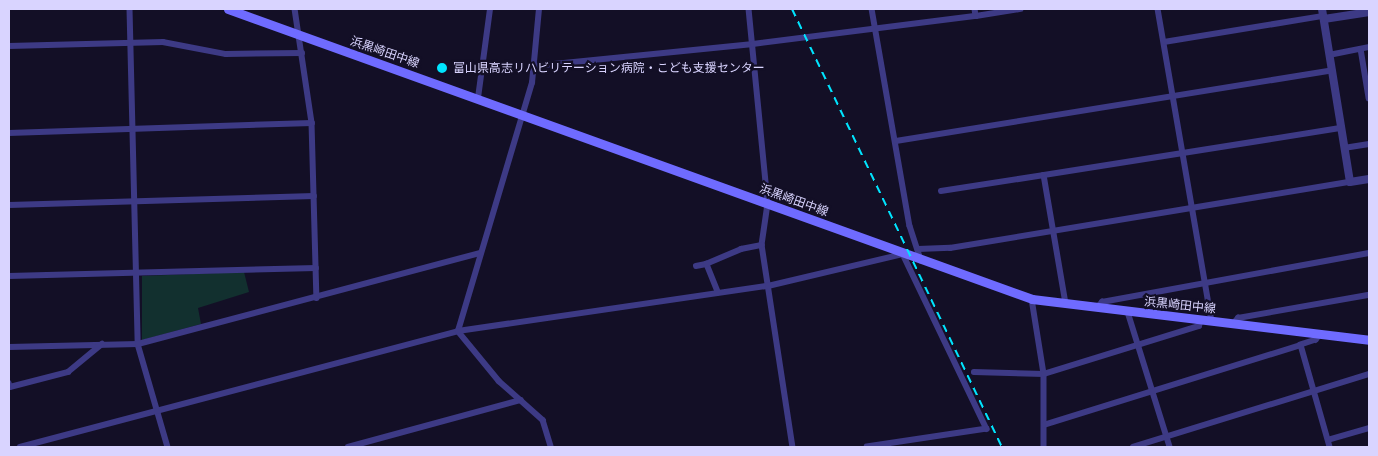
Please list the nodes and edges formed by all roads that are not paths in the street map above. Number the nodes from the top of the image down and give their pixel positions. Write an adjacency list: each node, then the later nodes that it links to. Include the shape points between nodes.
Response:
1 (130, 9): 17 (street)
2 (228, 9): 15 (main road, 浜黒崎田中線)
3 (295, 9): 15 (street)
4 (490, 9): 27 (street)
5 (539, 9): 24 (street)
6 (749, 9): 18 (street)
7 (872, 9): 14 (street)
8 (975, 9): 13 (street)
9 (1020, 9): 13 (street)
10 (1158, 9): 16 (street)
11 (1369, 12): 12 (street)
12 (1323, 15): 16 (street); 23 (street)
13 (976, 16): 14 (street)
14 (878, 29): 18 (street); 34 (street)
15 (300, 35): 22 (street); 27 (main road, 浜黒崎田中線)
16 (1164, 42): 26 (street)
17 (131, 43): 19 (street); 22 (street, via 163,42 226,54); 32 (street)
18 (753, 44): 24 (street); 44 (street)
19 (9, 46)
20 (1369, 48): 21 (street)
21 (1361, 49): 23 (street); 28 (street)
22 (302, 53): 30 (street)
23 (1329, 55): 25 (street)
24 (534, 66): 29 (street)
25 (1332, 70): 26 (street); 31 (street)
26 (1174, 94): 34 (street); 37 (street)
27 (478, 98): 29 (main road, 浜黒崎田中線)
28 (1369, 98)
29 (521, 114): 44 (main road, 浜黒崎田中線); 50 (street)
30 (312, 123): 32 (street); 42 (street)
31 (1341, 128): 36 (street); 37 (street)
32 (133, 129): 33 (street); 43 (street)
33 (9, 133)
34 (896, 141): 49 (street, via 910,226)
35 (1369, 144): 36 (street)
36 (1344, 148): 40 (street)
37 (1185, 153): 38 (street); 46 (street)
38 (1044, 175): 41 (street); 47 (street)
39 (1369, 179): 40 (street)
40 (1350, 182): 46 (street)
41 (941, 191)
42 (314, 196): 43 (street); 56 (street)
43 (135, 201): 45 (street); 57 (street)
44 (768, 204): 48 (street); 52 (main road, 浜黒崎田中線)
45 (9, 205)
46 (1194, 207): 47 (street); 59 (street)
47 (1053, 231): 49 (street, via 950,248); 65 (street)
48 (762, 245): 54 (street); 60 (street)
49 (918, 248): 53 (street)
50 (480, 253): 63 (street); 71 (street)
51 (1369, 253): 59 (street)
52 (903, 254): 53 (main road, 浜黒崎田中線); 60 (street); 96 (street, via 987,429)
53 (921, 260): 64 (main road, 浜黒崎田中線)
54 (706, 264): 55 (street); 61 (street)
55 (696, 266)
56 (316, 268): 57 (street); 63 (street)
57 (137, 273): 58 (street); 75 (street)
58 (9, 276)
59 (1206, 283): 66 (street, via 1102,302); 69 (street)
60 (768, 286): 61 (street); 95 (street)
61 (718, 293): 71 (street)
62 (1369, 295): 70 (street, via 1238,318)
63 (317, 298): 75 (street)
64 (1032, 299): 65 (main road, 浜黒崎田中線); 80 (street)
65 (1066, 305): 66 (main road, 浜黒崎田中線)
66 (1097, 308): 67 (main road, 浜黒崎田中線)
67 (1128, 312): 68 (main road, 浜黒崎田中線); 76 (street)
68 (1201, 320): 69 (main road, 浜黒崎田中線); 76 (street, via 1199,326)
69 (1212, 321): 70 (main road, 浜黒崎田中線)
70 (1233, 324): 72 (main road, 浜黒崎田中線)
71 (458, 331): 85 (street, via 498,381); 86 (street)
72 (1321, 334): 73 (main road, 浜黒崎田中線); 77 (street, via 1316,340)
73 (1369, 340)
74 (102, 344): 75 (street); 78 (street); 82 (street, via 68,372)
75 (138, 344): 86 (street)
76 (1138, 344): 80 (street); 83 (street)
77 (1301, 345): 83 (street); 84 (street)
78 (9, 348)
79 (974, 372): 80 (street)
80 (1044, 374): 87 (street)
81 (1369, 374): 84 (street)
82 (9, 386)
83 (1152, 391): 87 (street); 89 (street)
84 (1314, 391): 89 (street); 90 (street)
85 (521, 400): 93 (street); 94 (street, via 543,420)
86 (157, 410): 91 (street); 92 (street)
87 (1044, 425): 97 (street)
88 (1369, 428): 90 (street)
89 (1167, 437): 98 (street); 99 (street)
90 (1328, 440): 100 (street)
91 (20, 447)
92 (168, 447)
93 (348, 447)
94 (551, 447)
95 (793, 447)
96 (867, 447)
97 (1044, 447)
98 (1133, 447)
99 (1170, 447)
100 (1330, 447)

